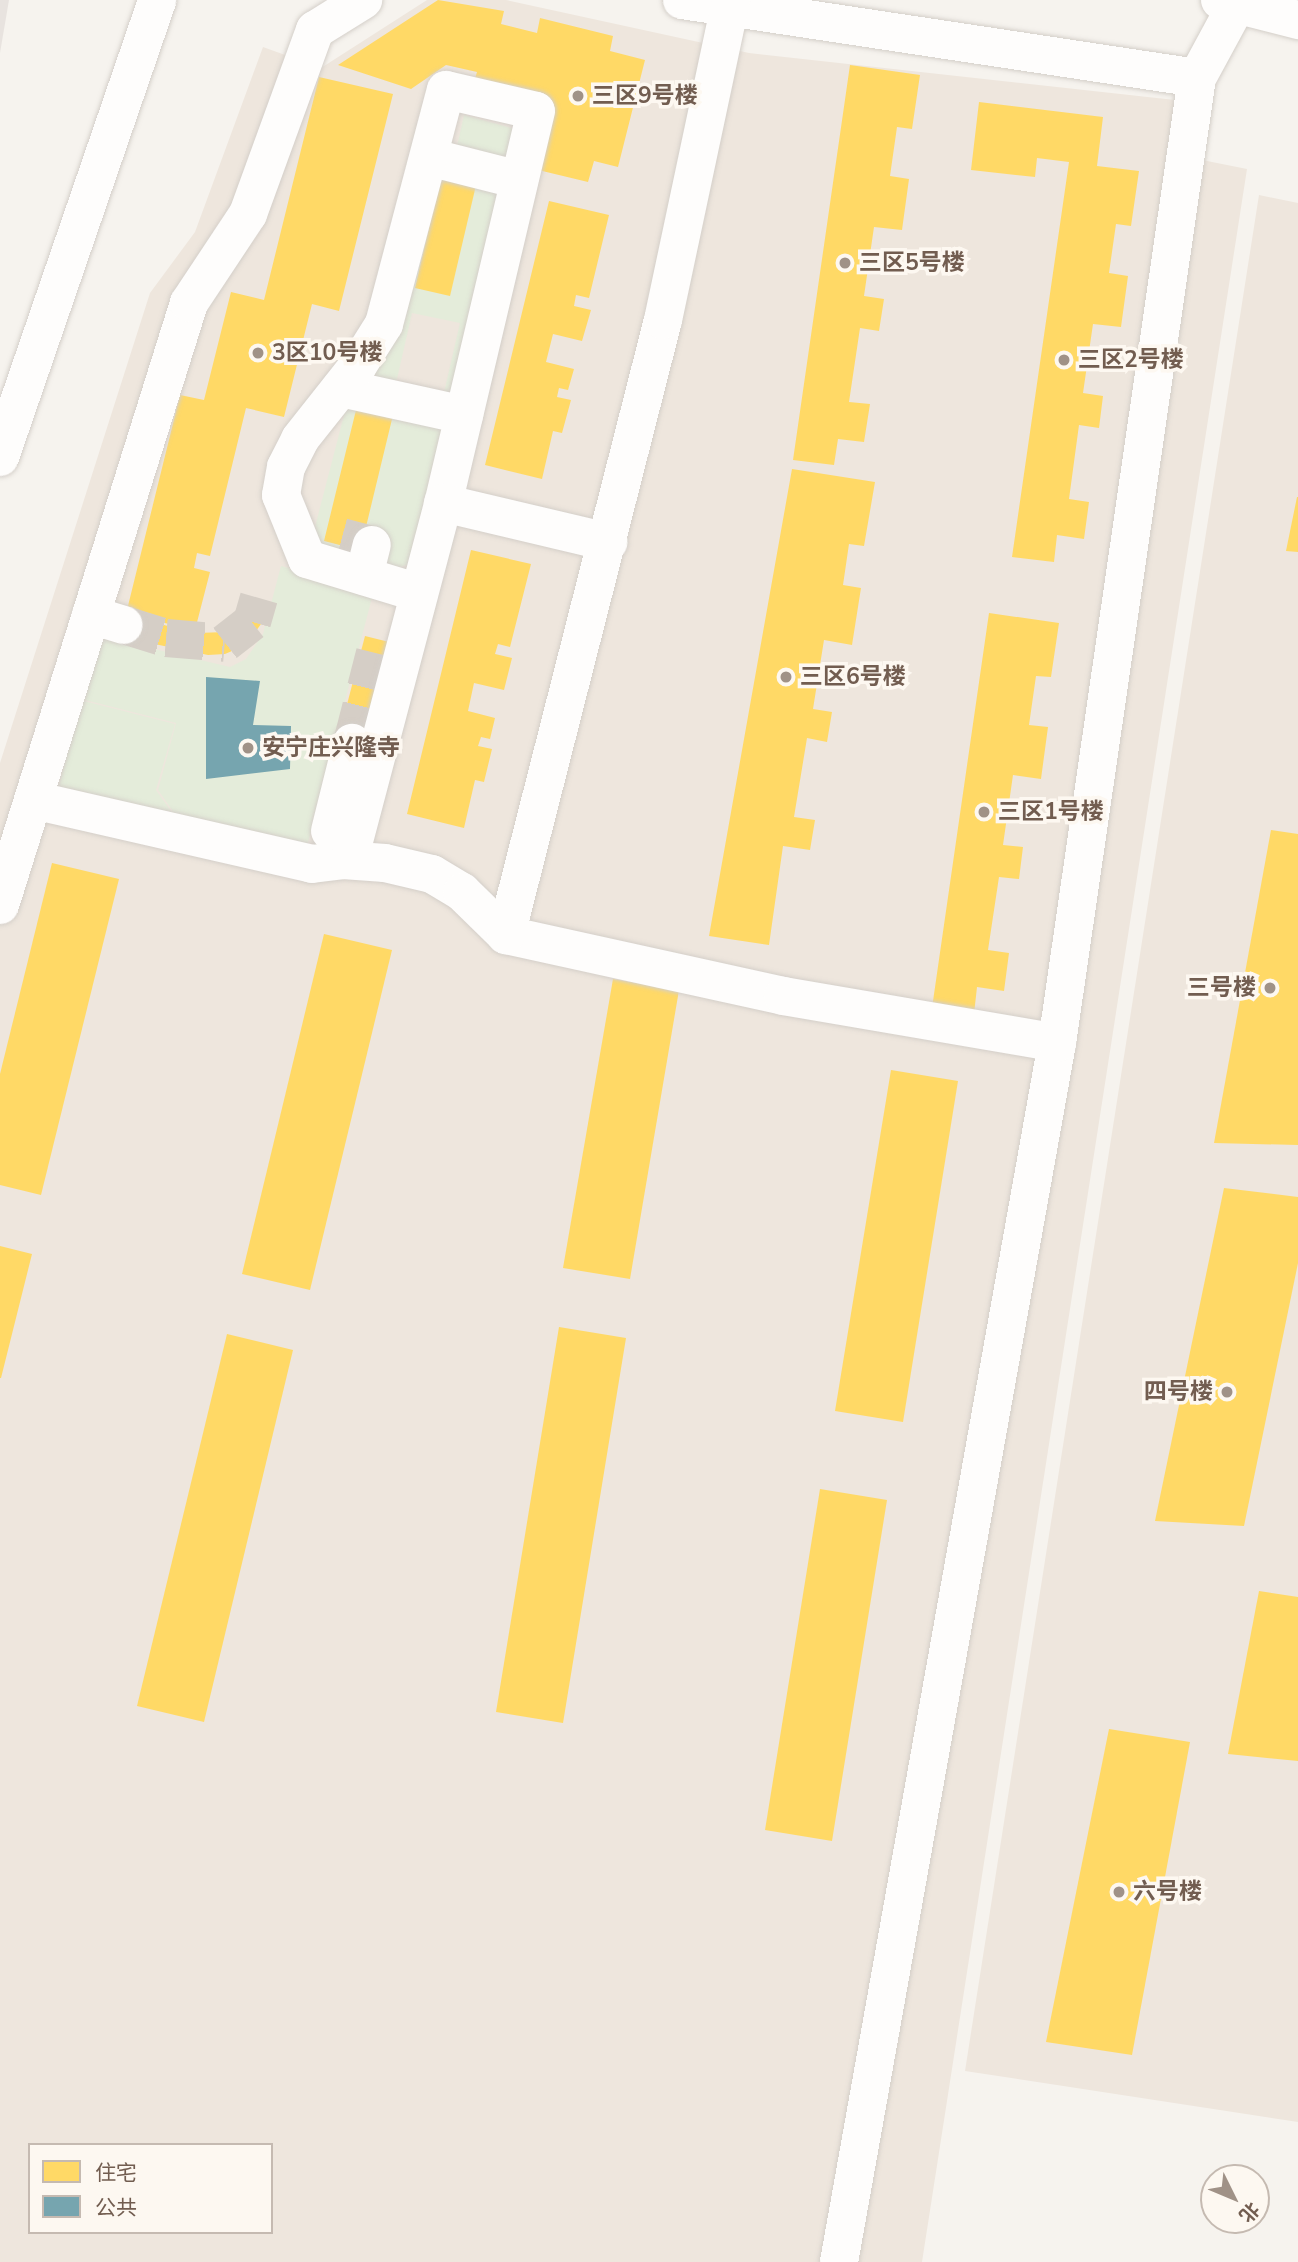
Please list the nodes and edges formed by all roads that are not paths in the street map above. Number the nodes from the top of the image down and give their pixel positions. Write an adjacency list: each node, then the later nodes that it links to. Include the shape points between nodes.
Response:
1 (158, 0): 12 (street)
2 (363, 0): 17 (street, via 315,30 248,214 189,303 108,620)
3 (682, 0): 5 (street)
4 (1229, 2): 6 (street); 7 (street)
5 (730, 5): 7 (street); 14 (street, via 666,306)
6 (1298, 20)
7 (1197, 78): 21 (street)
8 (429, 157): 9 (street); 9 (street, via 446,90 536,111); 10 (street, via 384,324)
9 (519, 180): 11 (street)
10 (341, 388): 11 (street); 15 (street, via 300,439 286,467 281,495 307,559 368,561)
11 (464, 415): 13 (street)
12 (0, 457)
13 (443, 503): 14 (street); 15 (street)
14 (608, 542): 20 (street)
15 (419, 593): 18 (street)
16 (352, 743): 18 (street)
17 (33, 800): 18 (street, via 237,849); 19 (street)
18 (335, 862): 20 (street, via 432,874 462,892)
19 (0, 905)
20 (506, 935): 21 (street, via 783,996)
21 (1057, 1043): 22 (street)
22 (839, 2262)

